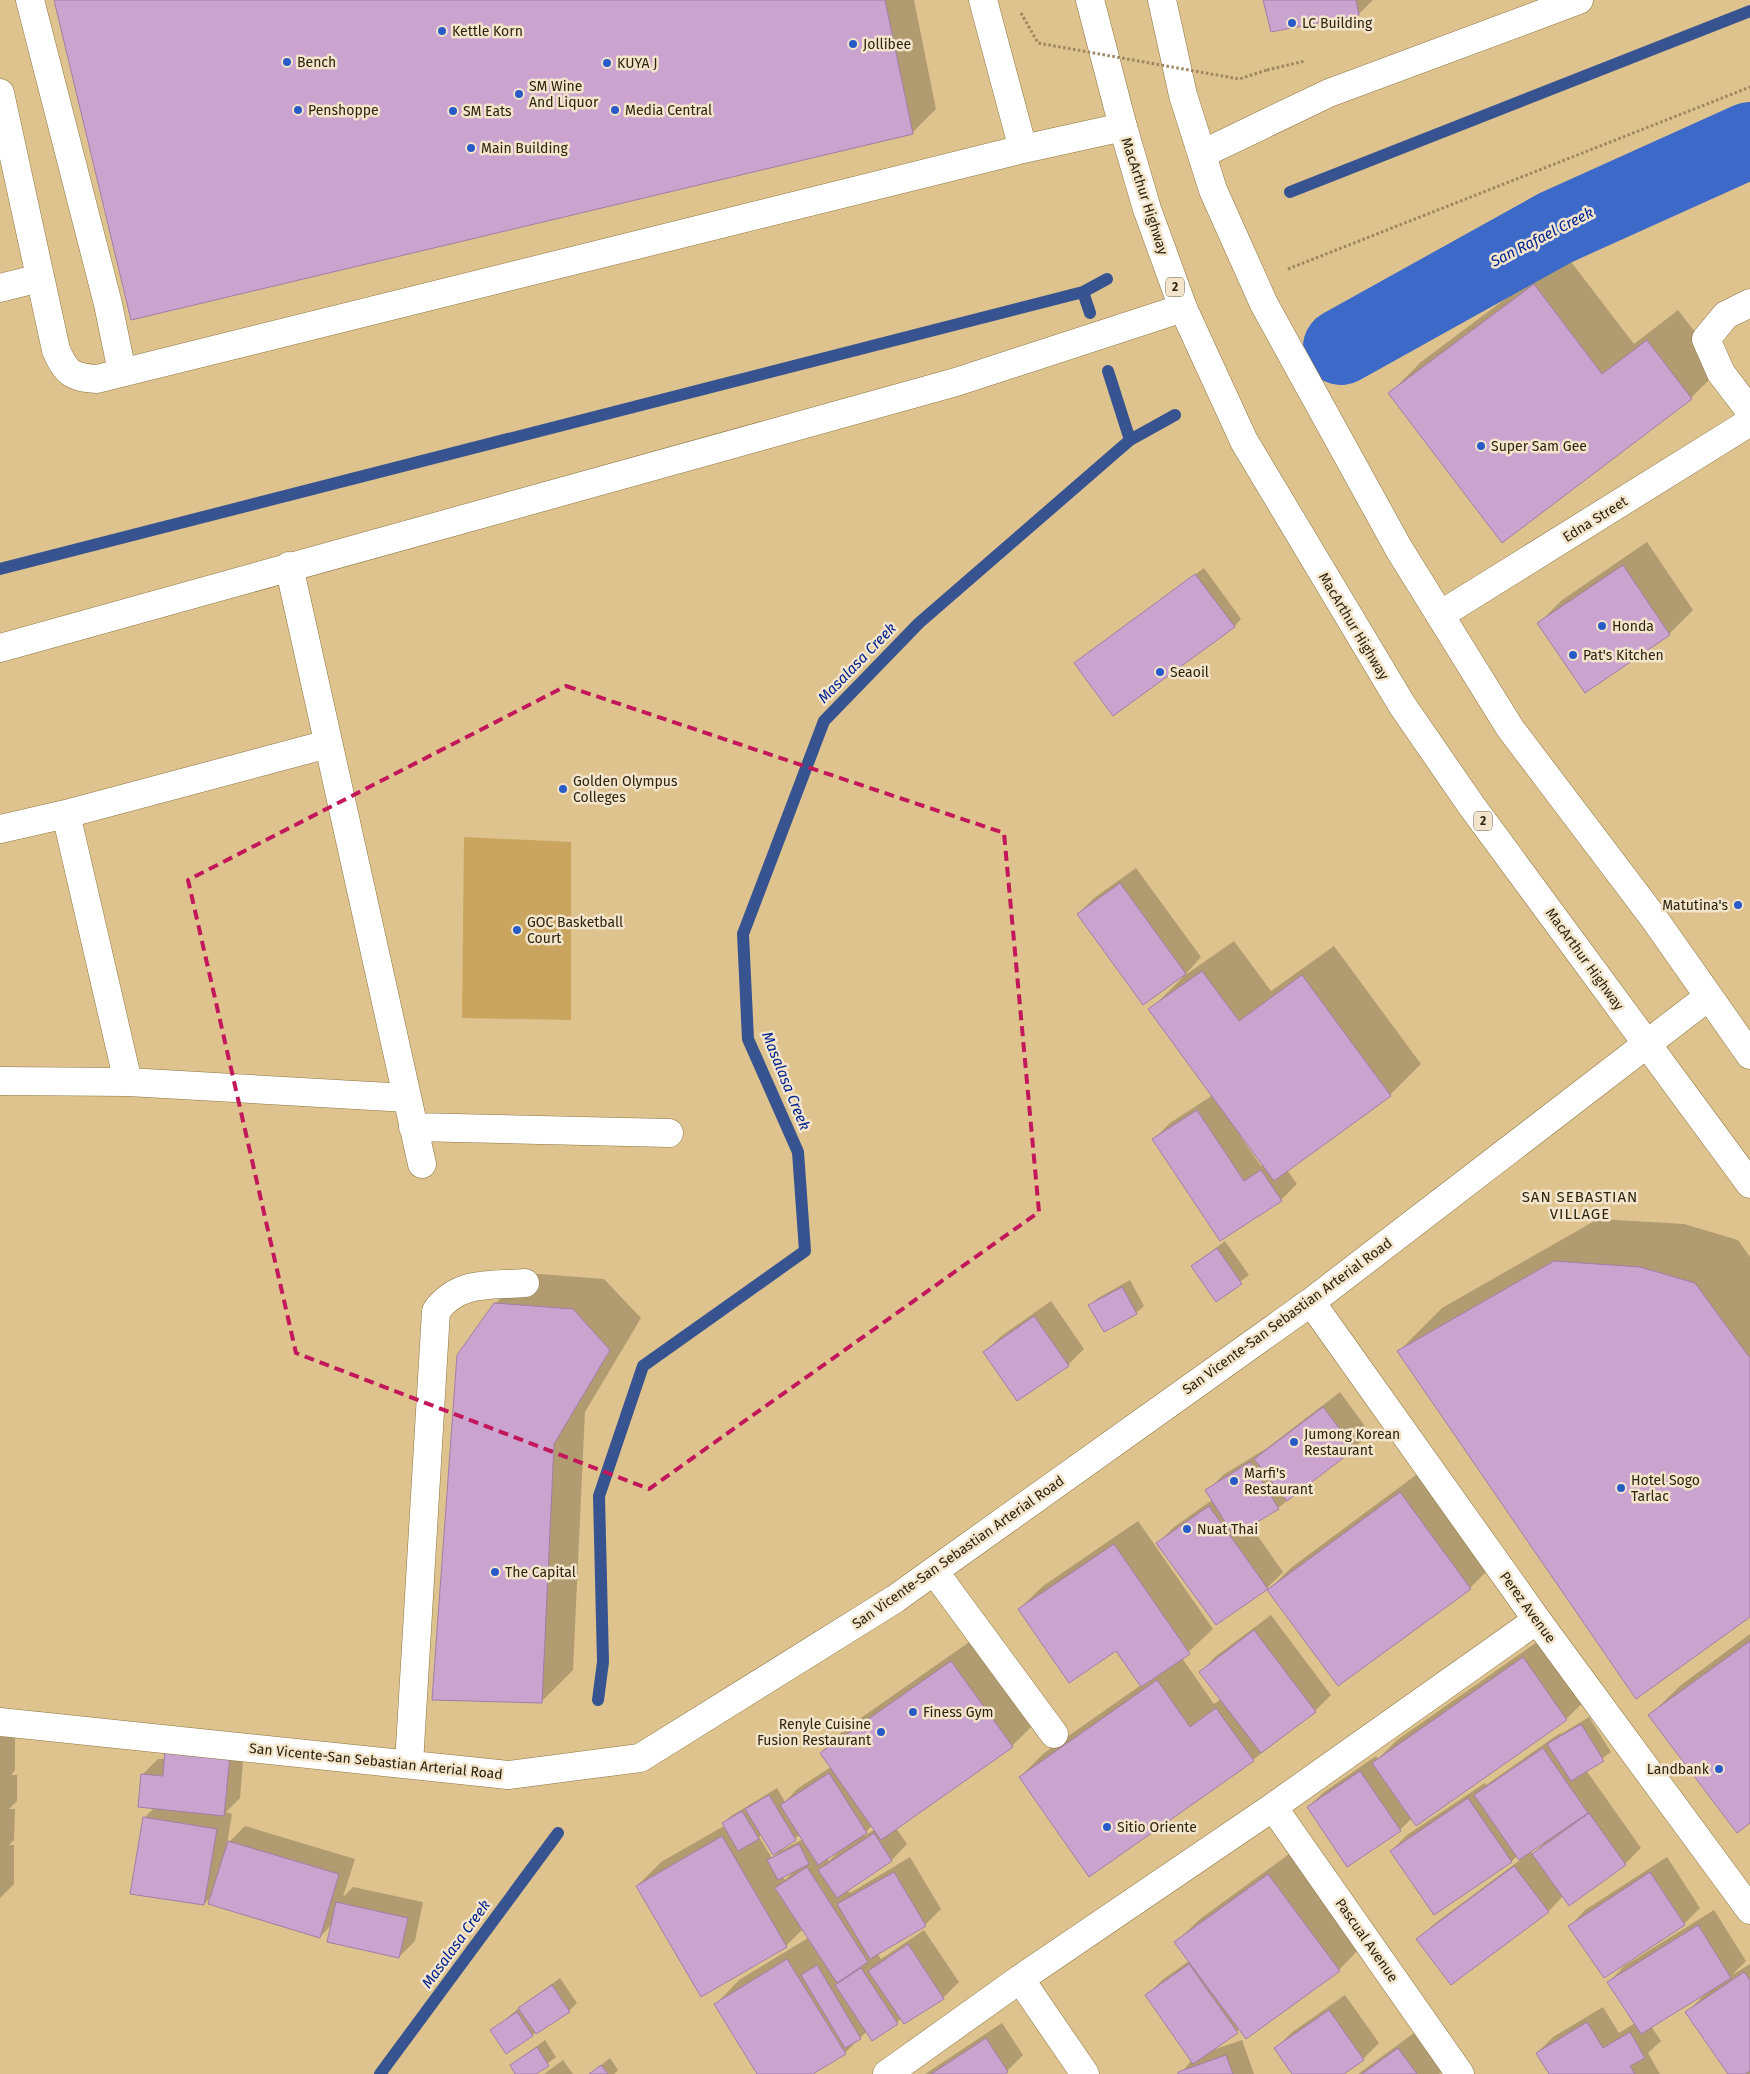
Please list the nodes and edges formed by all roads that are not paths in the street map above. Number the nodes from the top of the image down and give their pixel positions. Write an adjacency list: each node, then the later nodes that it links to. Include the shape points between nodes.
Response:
1 (30, 0): 14 (main road, via 108,304)
2 (983, 0): 8 (main road)
3 (1090, 0): 7 (main road, MacArthur Highway / 2)
4 (1162, 0): 9 (main road, via 1183,95)
5 (1578, 0): 9 (main road, via 1328,94)
6 (0, 93): 10 (main road)
7 (1123, 127): 8 (main road); 13 (main road, MacArthur Highway / 2)
8 (1023, 149): 14 (main road)
9 (1202, 154): 18 (main road, via 1213,190 1253,282 1398,549)
10 (40, 278): 11 (main road); 14 (main road, via 56,350 68,372 78,377)
11 (0, 288)
12 (1750, 303): 15 (main road, via 1726,315 1706,339 1721,373)
13 (1183, 308): 17 (main road, via 956,382); 24 (main road, MacArthur Highway / 2, via 1244,441 1402,705 1470,805)
14 (109, 376)
15 (1750, 411)
16 (1750, 422): 18 (main road, Edna Street)
17 (289, 566): 19 (main road); 20 (main road)
18 (1440, 616): 23 (main road, via 1510,728 1653,917)
19 (0, 648)
20 (328, 744): 21 (main road); 28 (main road)
21 (66, 814): 22 (main road); 27 (main road)
22 (0, 829)
23 (1708, 997): 24 (main road, San Vicente-San Sebastian Arterial Road); 25 (main road)
24 (1647, 1044): 32 (main road, MacArthur Highway / 2); 34 (main road, San Vicente-San Sebastian Arterial Road)
25 (1750, 1055)
26 (0, 1082): 27 (main road)
27 (128, 1082): 28 (main road)
28 (407, 1098): 29 (main road)
29 (413, 1127): 30 (main road); 31 (main road)
30 (669, 1133)
31 (422, 1164)
32 (1750, 1184)
33 (525, 1283): 39 (main road, via 464,1287 446,1298 436,1311)
34 (1311, 1302): 35 (main road, San Vicente-San Sebastian Arterial Road); 36 (main road, Perez Avenue)
35 (934, 1571): 38 (main road); 39 (main road, San Vicente-San Sebastian Arterial Road, via 895,1599 640,1758 508,1775)
36 (1537, 1620): 40 (main road); 41 (main road, Perez Avenue)
37 (0, 1722): 39 (main road, San Vicente-San Sebastian Arterial Road)
38 (1054, 1734)
39 (409, 1764)
40 (1273, 1806): 42 (main road); 45 (main road, Pascual Avenue)
41 (1750, 1910)
42 (1020, 1979): 43 (main road); 44 (main road)
43 (887, 2074)
44 (1085, 2074)
45 (1460, 2074)

